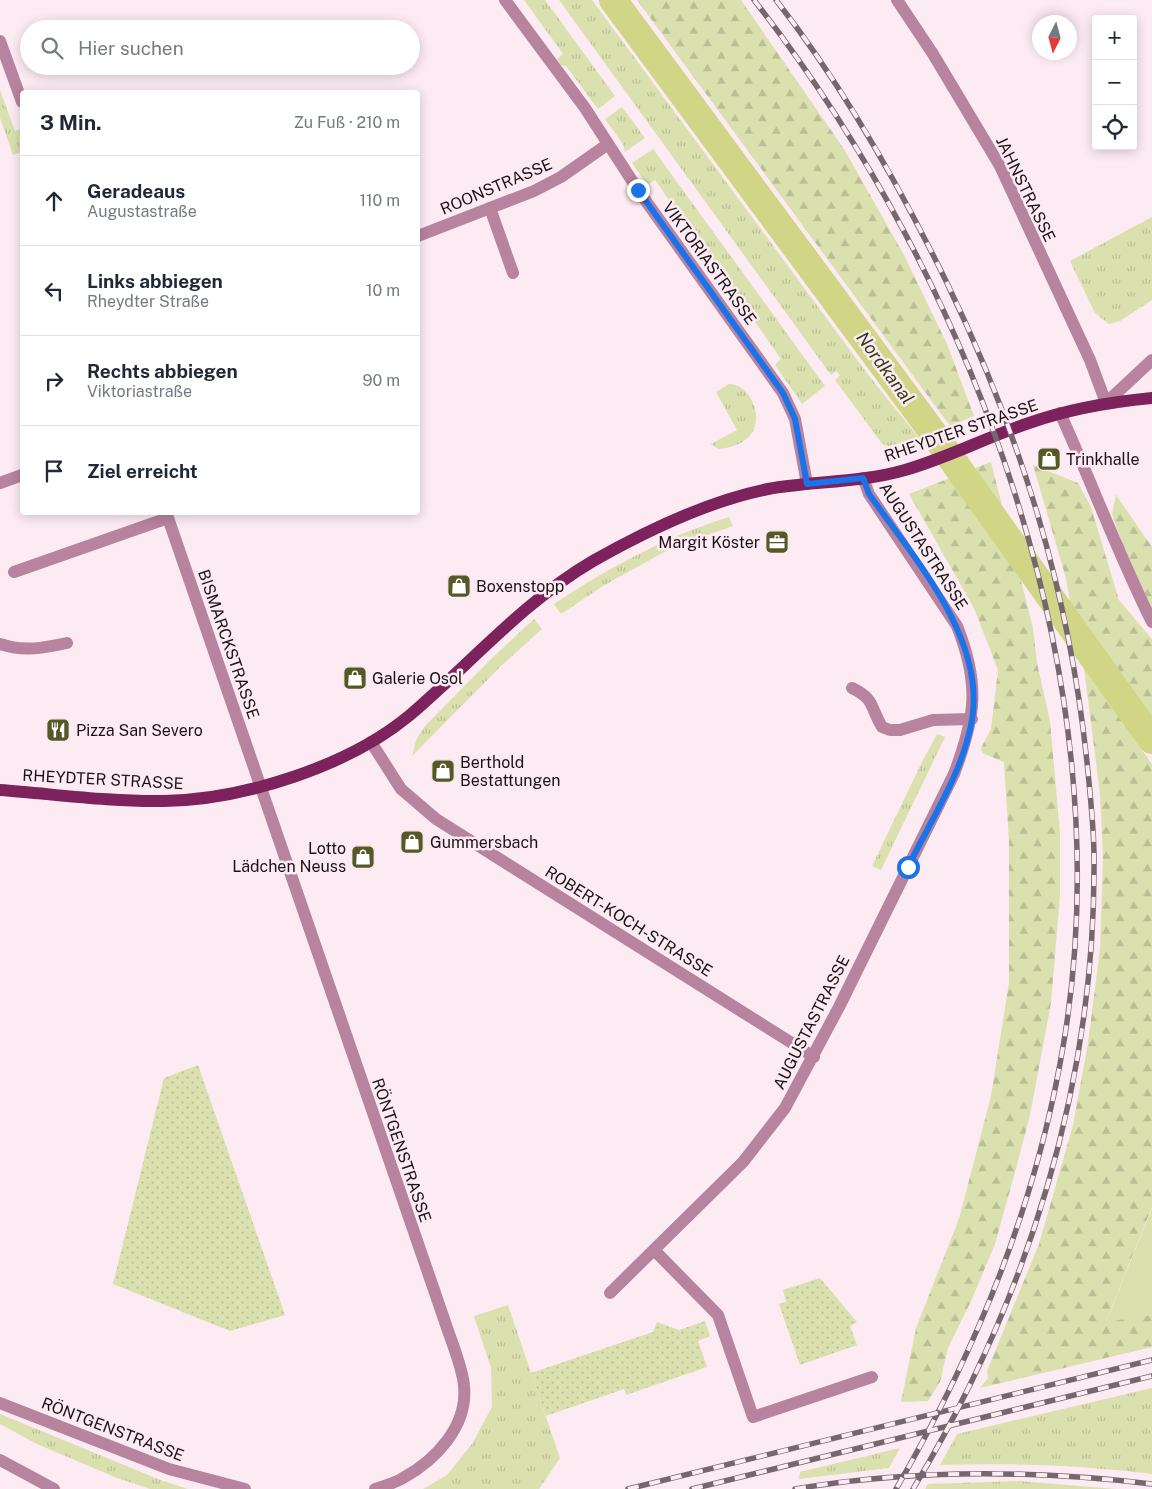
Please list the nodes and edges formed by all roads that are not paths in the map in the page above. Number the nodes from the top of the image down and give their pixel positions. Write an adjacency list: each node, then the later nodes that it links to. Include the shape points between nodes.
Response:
1 (505, 0): 5 (street, VIKTORIASTRASSE)
2 (897, 0): 11 (street, JAHNSTRASSE, via 1000,166 1090,360)
3 (0, 41): 4 (street)
4 (20, 96)
5 (608, 144): 6 (street, ROONSTRASSE, via 561,177); 16 (street, VIKTORIASTRASSE, via 783,393 795,419)
6 (490, 208): 7 (street, ROONSTRASSE); 8 (street)
7 (420, 235)
8 (513, 273)
9 (1152, 360): 11 (street)
10 (1152, 398): 11 (main road, RHEYDTER STRASSE)
11 (1106, 403): 12 (main road, RHEYDTER STRASSE)
12 (1060, 413): 14 (main road, RHEYDTER STRASSE, via 915,467); 19 (street, via 1127,572)
13 (20, 475): 15 (street)
14 (863, 478): 16 (main road, RHEYDTER STRASSE); 23 (street, AUGUSTASTRASSE, via 869,494 957,626 971,666)
15 (0, 482)
16 (807, 484): 24 (main road, RHEYDTER STRASSE, via 768,489 707,507 591,562 534,601 407,718)
17 (167, 515): 18 (street); 25 (street, BISMARCKSTRASSE)
18 (14, 572)
19 (1152, 622)
20 (67, 643): 21 (street, via 38,649 14,649)
21 (0, 644)
22 (852, 688): 23 (street, via 866,694 882,727 890,730 933,720)
23 (972, 719): 27 (street, AUGUSTASTRASSE, via 954,774)
24 (371, 742): 25 (main road, RHEYDTER STRASSE, via 309,770); 27 (street, ROBERT-KOCH-STRASSE, via 401,789 436,819)
25 (260, 786): 26 (main road, RHEYDTER STRASSE, via 205,798 161,801); 35 (street, RÖNTGENSTRASSE, via 444,1319 464,1386 462,1408 455,1428 441,1448 402,1479)
26 (0, 790)
27 (814, 1057): 28 (street, AUGUSTASTRASSE, via 785,1108 743,1162)
28 (654, 1250): 29 (street, AUGUSTASTRASSE); 30 (street, via 718,1314 753,1416)
29 (610, 1293)
30 (872, 1377)
31 (0, 1403): 34 (street, RÖNTGENSTRASSE, via 169,1469)
32 (0, 1460): 33 (street)
33 (54, 1489)
34 (245, 1489)
35 (374, 1489)

